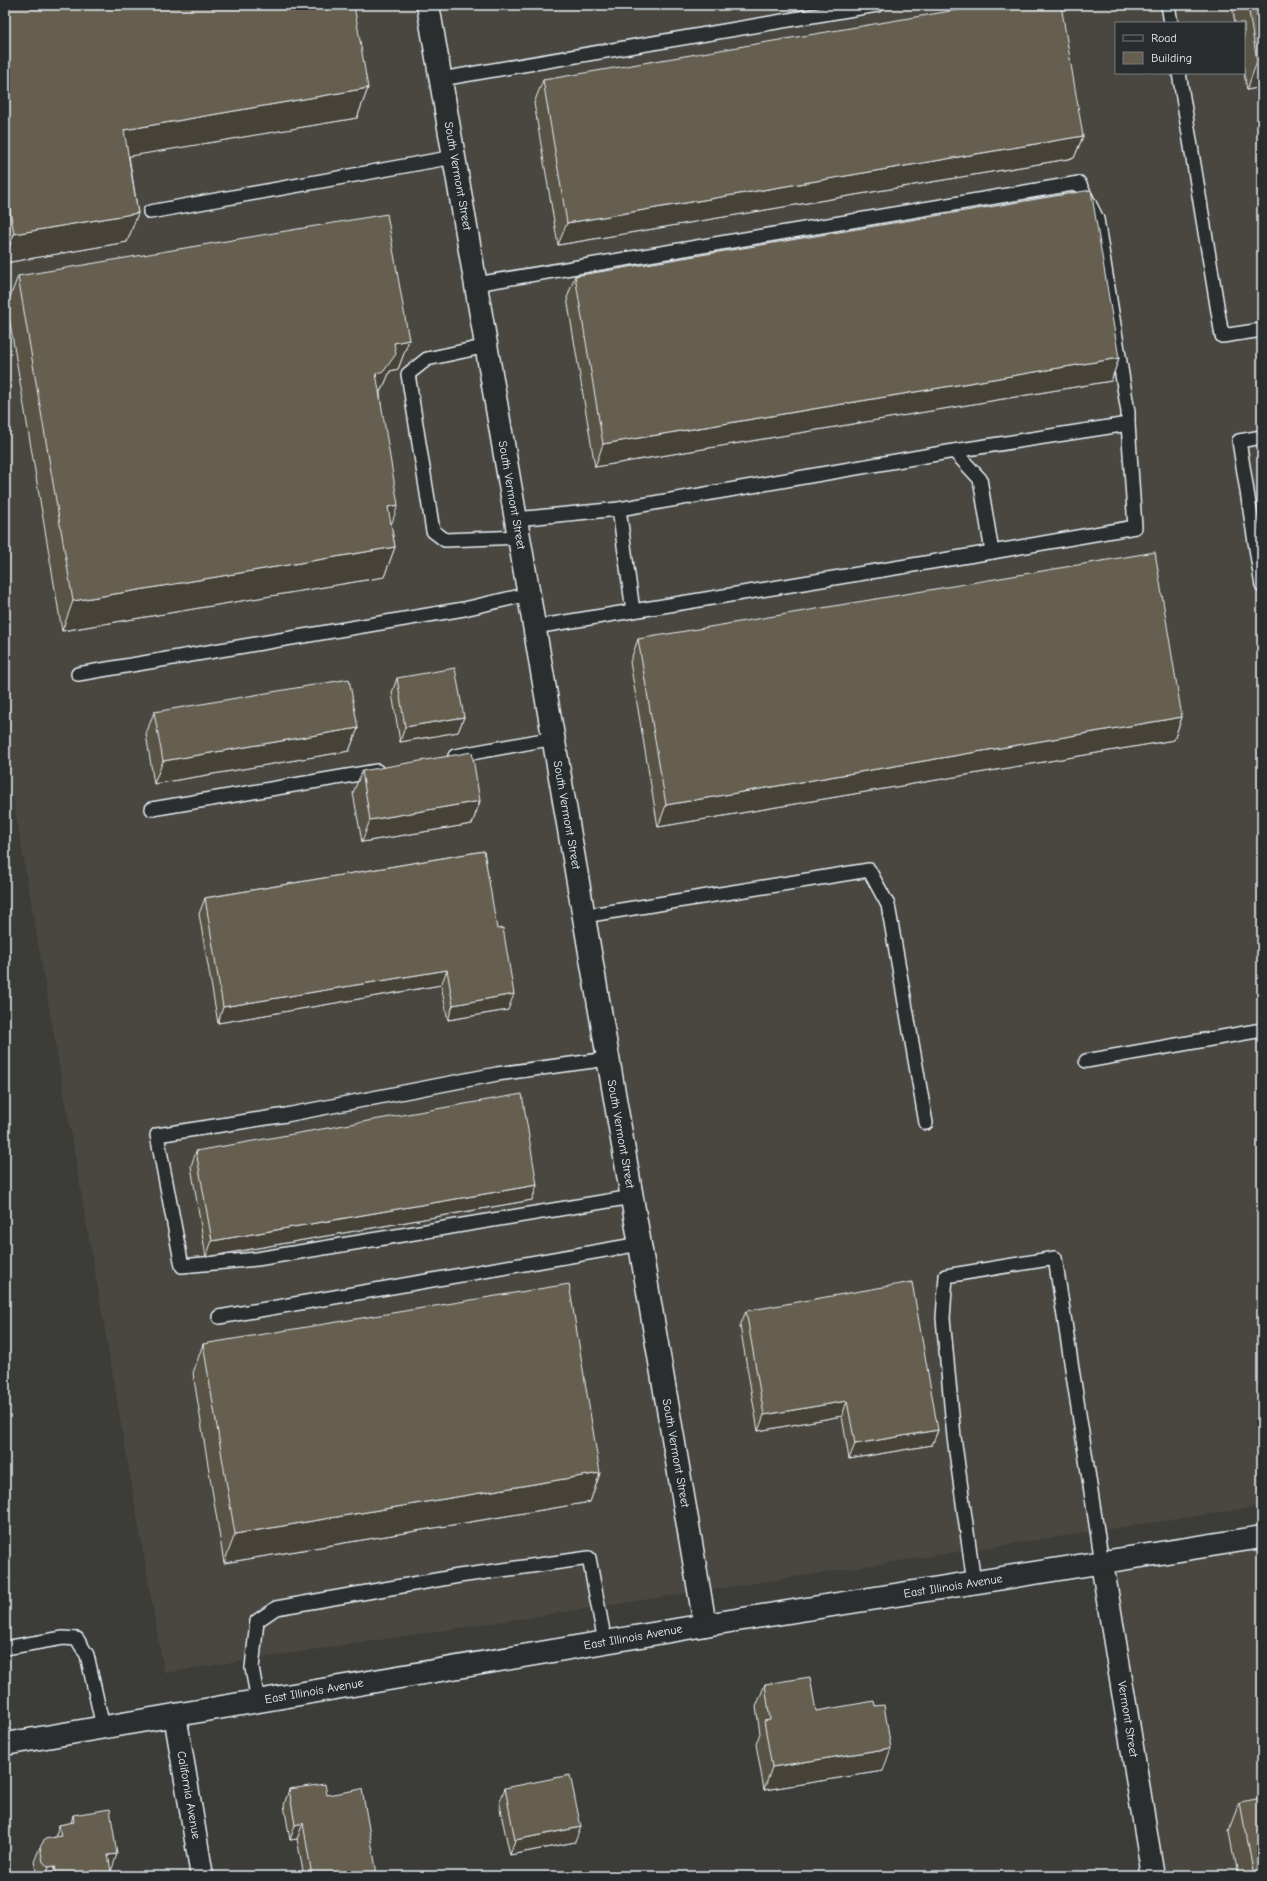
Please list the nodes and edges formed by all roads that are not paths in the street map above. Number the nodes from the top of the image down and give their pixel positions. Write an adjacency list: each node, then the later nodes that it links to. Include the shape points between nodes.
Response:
1 (428, 5): 6 (street, South Vermont Street)
2 (877, 5): 6 (lane)
3 (1168, 5): 4 (lane)
4 (1171, 22)
5 (1179, 74): 10 (lane, via 1222,336)
6 (441, 79): 7 (street, South Vermont Street)
7 (454, 157): 8 (lane); 9 (street, South Vermont Street)
8 (150, 212)
9 (476, 284): 11 (street, South Vermont Street); 12 (lane, via 1079,183 1097,219)
10 (1262, 330)
11 (486, 346): 16 (street, South Vermont Street); 16 (lane, via 427,359 408,374 433,531 445,540)
12 (1128, 424): 14 (lane); 17 (lane, via 1136,527)
13 (1262, 437): 18 (lane, via 1238,441)
14 (954, 451): 15 (lane); 17 (lane, via 980,479)
15 (619, 509): 16 (lane); 20 (lane)
16 (518, 528): 19 (street, South Vermont Street)
17 (992, 552): 20 (lane)
18 (1262, 586)
19 (529, 594): 21 (street, South Vermont Street); 22 (lane, via 464,609)
20 (633, 611): 21 (lane)
21 (535, 627): 23 (street, South Vermont Street)
22 (78, 674)
23 (554, 738): 24 (lane); 27 (street, South Vermont Street)
24 (439, 759)
25 (386, 769): 26 (lane)
26 (152, 809)
27 (584, 916): 29 (street, South Vermont Street); 31 (lane, via 869,870 888,905)
28 (1262, 1030): 30 (lane)
29 (608, 1059): 32 (street, South Vermont Street); 32 (lane, via 497,1074 286,1115 157,1135 182,1266 257,1259)
30 (1086, 1061)
31 (926, 1123)
32 (632, 1197): 33 (street, South Vermont Street)
33 (640, 1244): 34 (lane); 38 (street, South Vermont Street)
34 (219, 1317)
35 (1262, 1537): 36 (street, East Illinois Avenue)
36 (1102, 1563): 37 (street, East Illinois Avenue); 37 (lane, via 1055,1258 946,1276 943,1318 954,1437); 46 (street, Vermont Street)
37 (974, 1583): 38 (street, East Illinois Avenue)
38 (705, 1624): 39 (street, East Illinois Avenue)
39 (605, 1642): 41 (street, East Illinois Avenue); 41 (lane, via 589,1558 459,1576 276,1608 257,1621 252,1668)
40 (5, 1648): 43 (lane, via 63,1638 77,1639 87,1655)
41 (258, 1701): 42 (street, East Illinois Avenue)
42 (175, 1715): 43 (street, East Illinois Avenue); 45 (street, California Avenue)
43 (103, 1727): 44 (street, East Illinois Avenue)
44 (5, 1744)
45 (202, 1876)
46 (1153, 1876)

